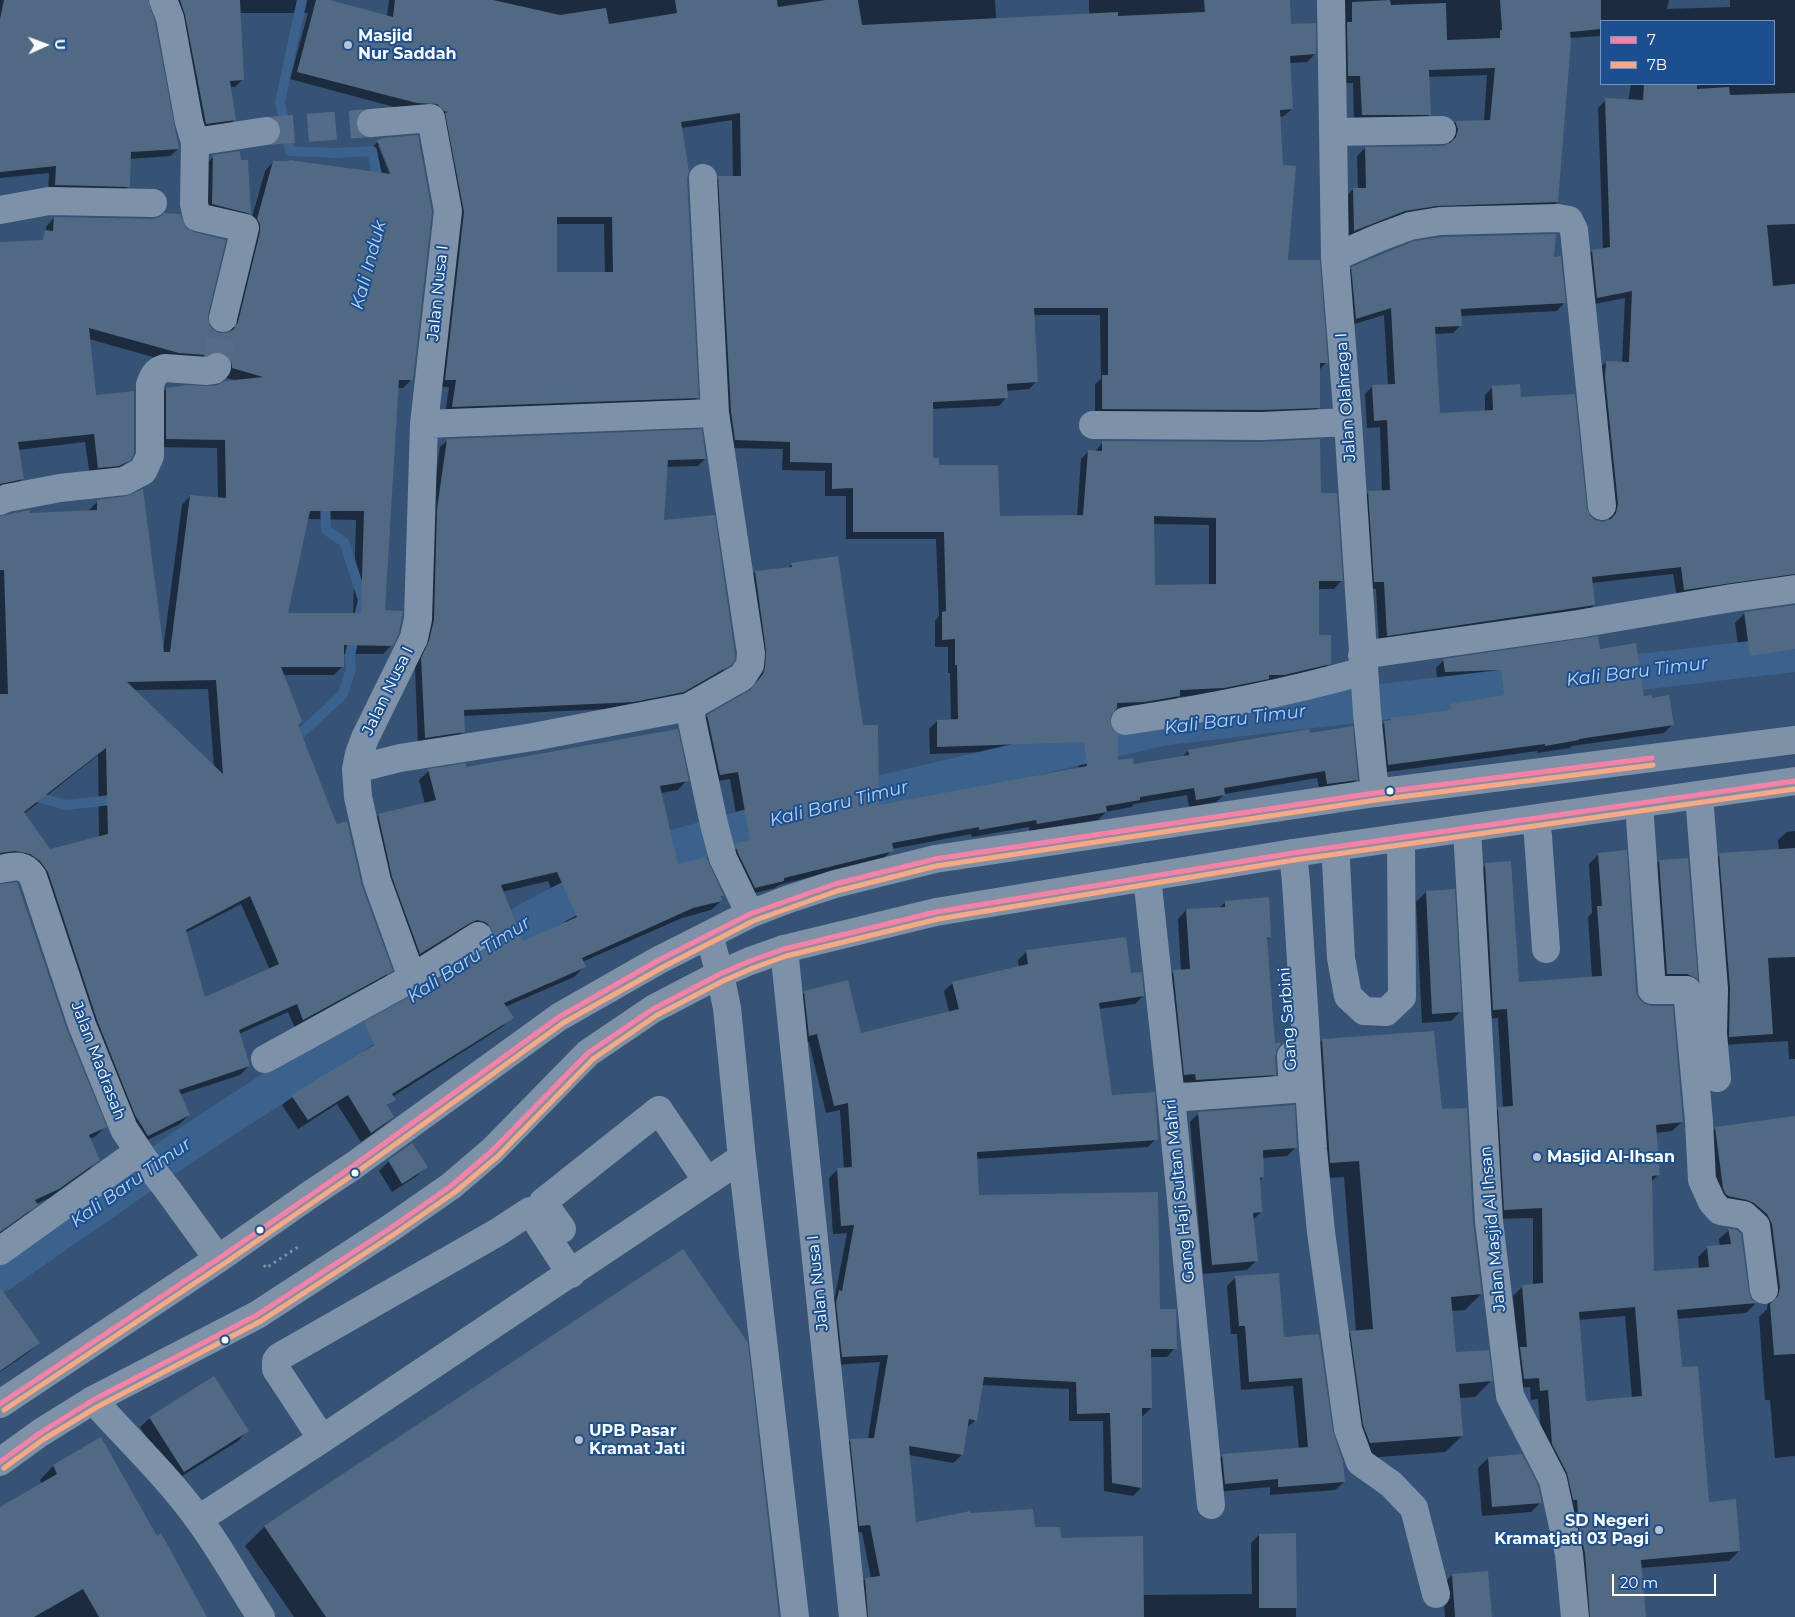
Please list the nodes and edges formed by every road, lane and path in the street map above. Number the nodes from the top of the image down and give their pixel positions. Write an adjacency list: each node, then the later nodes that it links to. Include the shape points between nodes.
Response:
1 (162, 0): 7 (street, via 170,18)
2 (1331, 0): 6 (street, Jalan Olahraga I)
3 (371, 123): 16 (street, Jalan Nusa I, via 431,118 448,211)
4 (1442, 130): 6 (street)
5 (266, 131): 7 (street)
6 (1333, 132): 11 (street, Jalan Olahraga I)
7 (195, 142): 12 (street, via 194,204 197,217 245,228)
8 (703, 178): 14 (street)
9 (153, 203): 10 (street, via 49,201)
10 (0, 210)
11 (1335, 257): 15 (street, Jalan Olahraga I); 19 (street, via 1410,226 1440,221 1569,220 1574,230)
12 (223, 318)
13 (217, 367): 18 (street, via 210,371 165,368 152,377 150,456 143,471 135,476 124,482 60,488)
14 (715, 413): 16 (street); 22 (street, via 751,659 742,677)
15 (1348, 422): 17 (street, via 1262,426); 21 (street, Jalan Olahraga I)
16 (424, 424): 25 (street, Jalan Nusa I, via 418,620 414,638 358,754)
17 (1093, 425)
18 (0, 501)
19 (1602, 506)
20 (1795, 589): 21 (street, via 1578,624)
21 (1364, 668): 23 (street, via 1256,698); 27 (street, Jalan Olahraga I)
22 (689, 707): 25 (street, via 532,738 400,758); 37 (street, via 723,858)
23 (1125, 721)
24 (1795, 740): 27 (highway)
25 (356, 769): 43 (street, Jalan Nusa I, via 358,797 377,881)
26 (1795, 781): 28 (highway)
27 (1375, 793): 37 (highway, via 934,859 835,884)
28 (1699, 795): 29 (highway); 45 (street, via 1714,989 1713,1034)
29 (1639, 804): 30 (highway); 55 (street, via 1652,990 1687,990 1702,1180 1720,1211 1744,1215 1756,1226)
30 (1535, 819): 31 (highway); 41 (street)
31 (1467, 828): 32 (highway); 66 (street, Jalan Masjid Al Ihsan, via 1489,1221 1510,1396 1553,1480 1569,1554)
32 (1401, 838): 33 (highway); 33 (street, via 1402,998 1386,1012 1364,1011 1348,996)
33 (1334, 847): 34 (highway)
34 (1284, 854): 36 (highway); 46 (street, Gang Sarbini, via 1293,1089); 62 (street, via 1318,1195 1348,1429 1360,1462 1391,1484 1414,1508)
35 (0, 869): 47 (street, Jalan Madrasah, via 22,866 33,877 82,1025 124,1128)
36 (1147, 877): 40 (highway, via 936,912); 46 (street, Gang Haji Sultan Mahri)
37 (750, 914): 38 (highway)
38 (709, 935): 42 (street); 52 (highway, via 560,1017 354,1166)
39 (478, 936): 43 (street)
40 (784, 949): 42 (highway); 65 (street, Jalan Nusa I)
41 (1546, 950)
42 (720, 974): 48 (street, via 727,1008); 56 (highway, via 653,1009 588,1053 492,1151 451,1186 392,1228 257,1315)
43 (412, 978): 44 (street)
44 (265, 1060)
45 (1717, 1078)
46 (1171, 1098): 60 (street, Gang Haji Sultan Mahri)
47 (140, 1155): 51 (street); 52 (street, Jalan Madrasah)
48 (742, 1158): 49 (street); 64 (street)
49 (706, 1181): 54 (street); 54 (street, via 659,1110 543,1202)
50 (301, 1245): 53 (path)
51 (0, 1251)
52 (218, 1259): 57 (highway)
53 (266, 1268)
54 (578, 1269): 58 (street); 58 (street, via 530,1211 279,1357 276,1369)
55 (1764, 1290)
56 (93, 1400): 59 (highway); 61 (street)
57 (0, 1404)
58 (322, 1440): 61 (street)
59 (0, 1462)
60 (1211, 1505)
61 (199, 1519): 63 (street)
62 (1436, 1594)
63 (261, 1617)
64 (795, 1617)
65 (853, 1617)
66 (1575, 1617)

